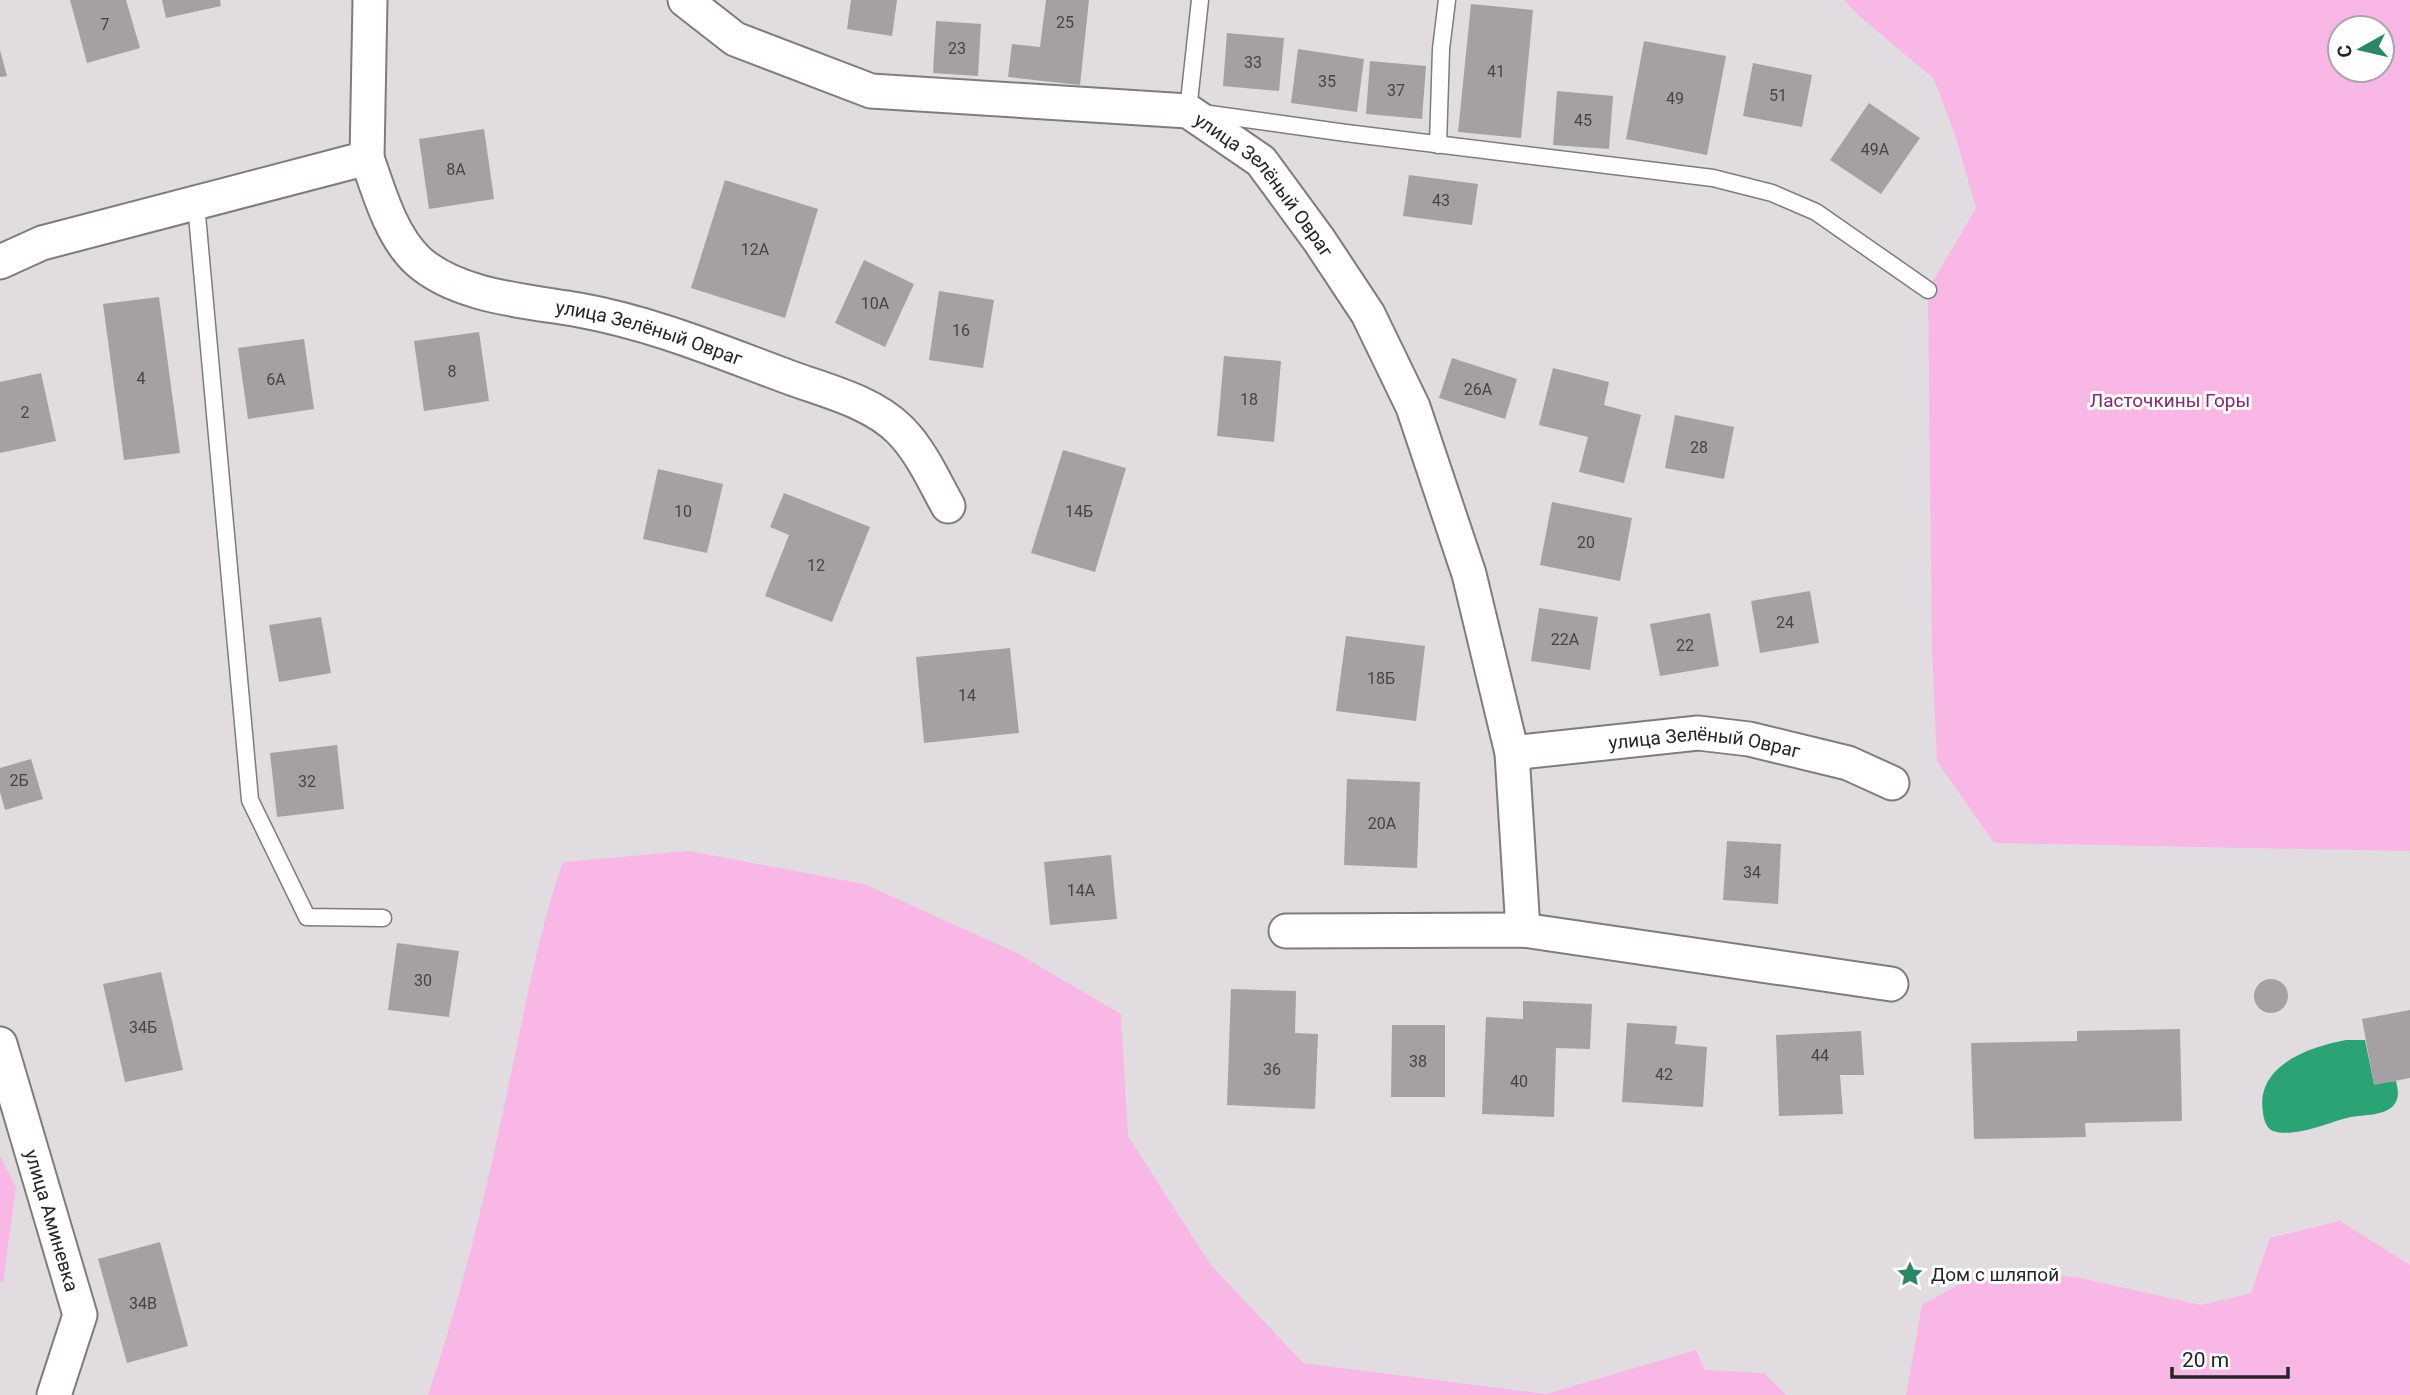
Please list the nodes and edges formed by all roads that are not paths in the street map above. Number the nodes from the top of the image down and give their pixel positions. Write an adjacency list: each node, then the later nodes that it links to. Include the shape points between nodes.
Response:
1 (370, 0): 7 (street, улица Зелёный Овраг)
2 (685, 0): 5 (street, улица Зелёный Овраг, via 735,39 871,91)
3 (1200, 0): 5 (lane)
4 (1447, 0): 6 (lane)
5 (1188, 111): 6 (lane); 12 (street, улица Зелёный Овраг, via 1261,161 1368,314 1390,357 1413,407 1469,574)
6 (1438, 145): 10 (lane, via 1713,178 1772,193 1816,212)
7 (367, 158): 8 (street); 11 (street, улица Зелёный Овраг, via 402,243 438,276 484,292 596,313 673,334 863,405 900,430)
8 (196, 204): 9 (street, via 42,243); 14 (lane, via 250,800 307,916)
9 (0, 262)
10 (1928, 290)
11 (948, 506)
12 (1513, 753): 13 (street, улица Зелёный Овраг, via 1698,733 1749,739 1848,763); 15 (street, улица Зелёный Овраг)
13 (1892, 783)
14 (383, 918)
15 (1522, 930): 16 (street); 17 (street)
16 (1286, 931)
17 (1892, 984)
18 (1, 1046): 19 (street, улица Аминевка, via 80,1315)
19 (54, 1395)

